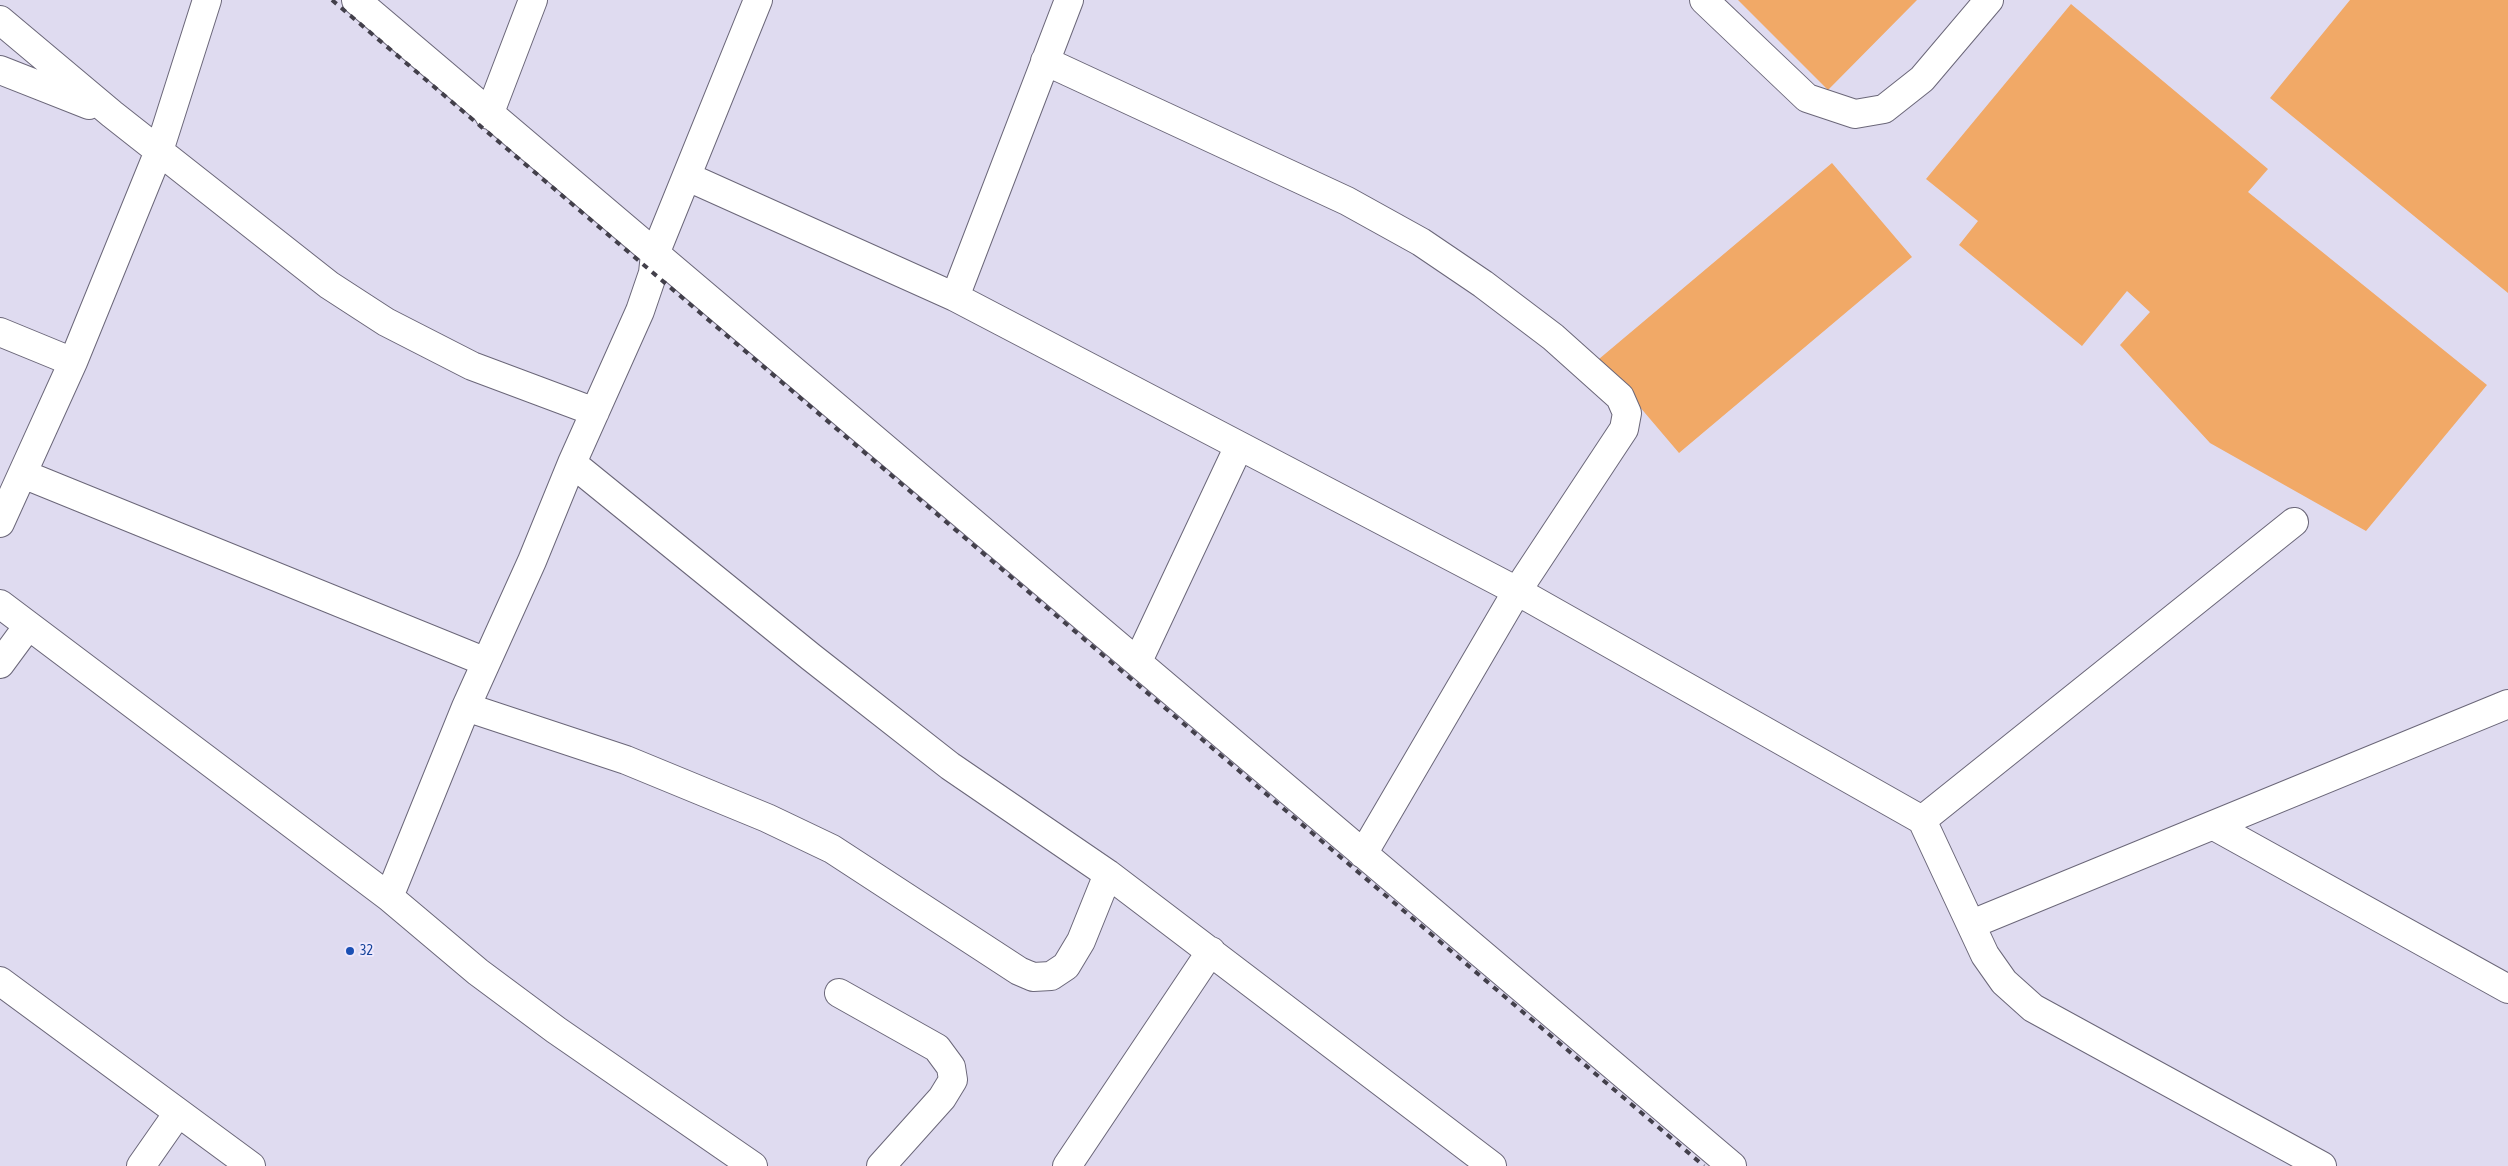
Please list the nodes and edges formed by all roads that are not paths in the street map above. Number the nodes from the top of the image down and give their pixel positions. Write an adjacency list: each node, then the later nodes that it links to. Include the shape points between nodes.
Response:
1 (207, 0): 13 (street)
2 (356, 0): 12 (street)
3 (533, 0): 12 (street)
4 (758, 0): 14 (street)
5 (1069, 0): 9 (street)
6 (1704, 0): 7 (street, via 1807,98 1855,114 1884,109 1922,79)
7 (1989, 0)
8 (0, 20): 11 (street)
9 (1045, 60): 16 (street); 25 (street, via 1346,201 1421,242 1553,337 1620,397 1627,413 1624,429)
10 (0, 70): 11 (street)
11 (112, 114): 13 (street)
12 (489, 115): 15 (street)
13 (159, 151): 18 (street); 19 (street, via 330,285 386,322 472,366)
14 (688, 177): 15 (street); 16 (street)
15 (655, 254): 19 (street, via 653,273 640,311); 28 (street)
16 (954, 297): 20 (street)
17 (0, 332): 18 (street)
18 (73, 362): 22 (street)
19 (594, 412): 21 (street)
20 (1239, 446): 25 (street); 28 (street)
21 (572, 463): 29 (street); 36 (street, via 950,766)
22 (23, 474): 24 (street); 29 (street)
23 (2294, 522): 33 (street)
24 (0, 523)
25 (1517, 591): 33 (street); 35 (street)
26 (0, 604): 27 (street)
27 (28, 626): 30 (street); 37 (street)
28 (1138, 660): 35 (street)
29 (486, 662): 32 (street)
30 (0, 664)
31 (2508, 704): 34 (street)
32 (466, 707): 36 (street, via 626,760 767,818 832,849 1033,977 1051,976 1066,966 1081,941); 37 (street)
33 (1922, 820): 38 (street)
34 (2214, 826): 38 (street); 41 (street)
35 (1363, 854): 50 (street)
36 (1108, 874): 39 (street)
37 (389, 897): 46 (street, via 478,972 556,1030)
38 (1972, 924): 51 (street, via 1985,955 2033,1008)
39 (1211, 951): 48 (street); 49 (street)
40 (0, 981): 43 (street)
41 (2508, 989)
42 (839, 993): 47 (street, via 937,1048 951,1067 953,1080 942,1098)
43 (178, 1113): 44 (street); 45 (street)
44 (142, 1166)
45 (251, 1166)
46 (753, 1166)
47 (881, 1166)
48 (1067, 1166)
49 (1492, 1166)
50 (1732, 1166)
51 (2322, 1166)

